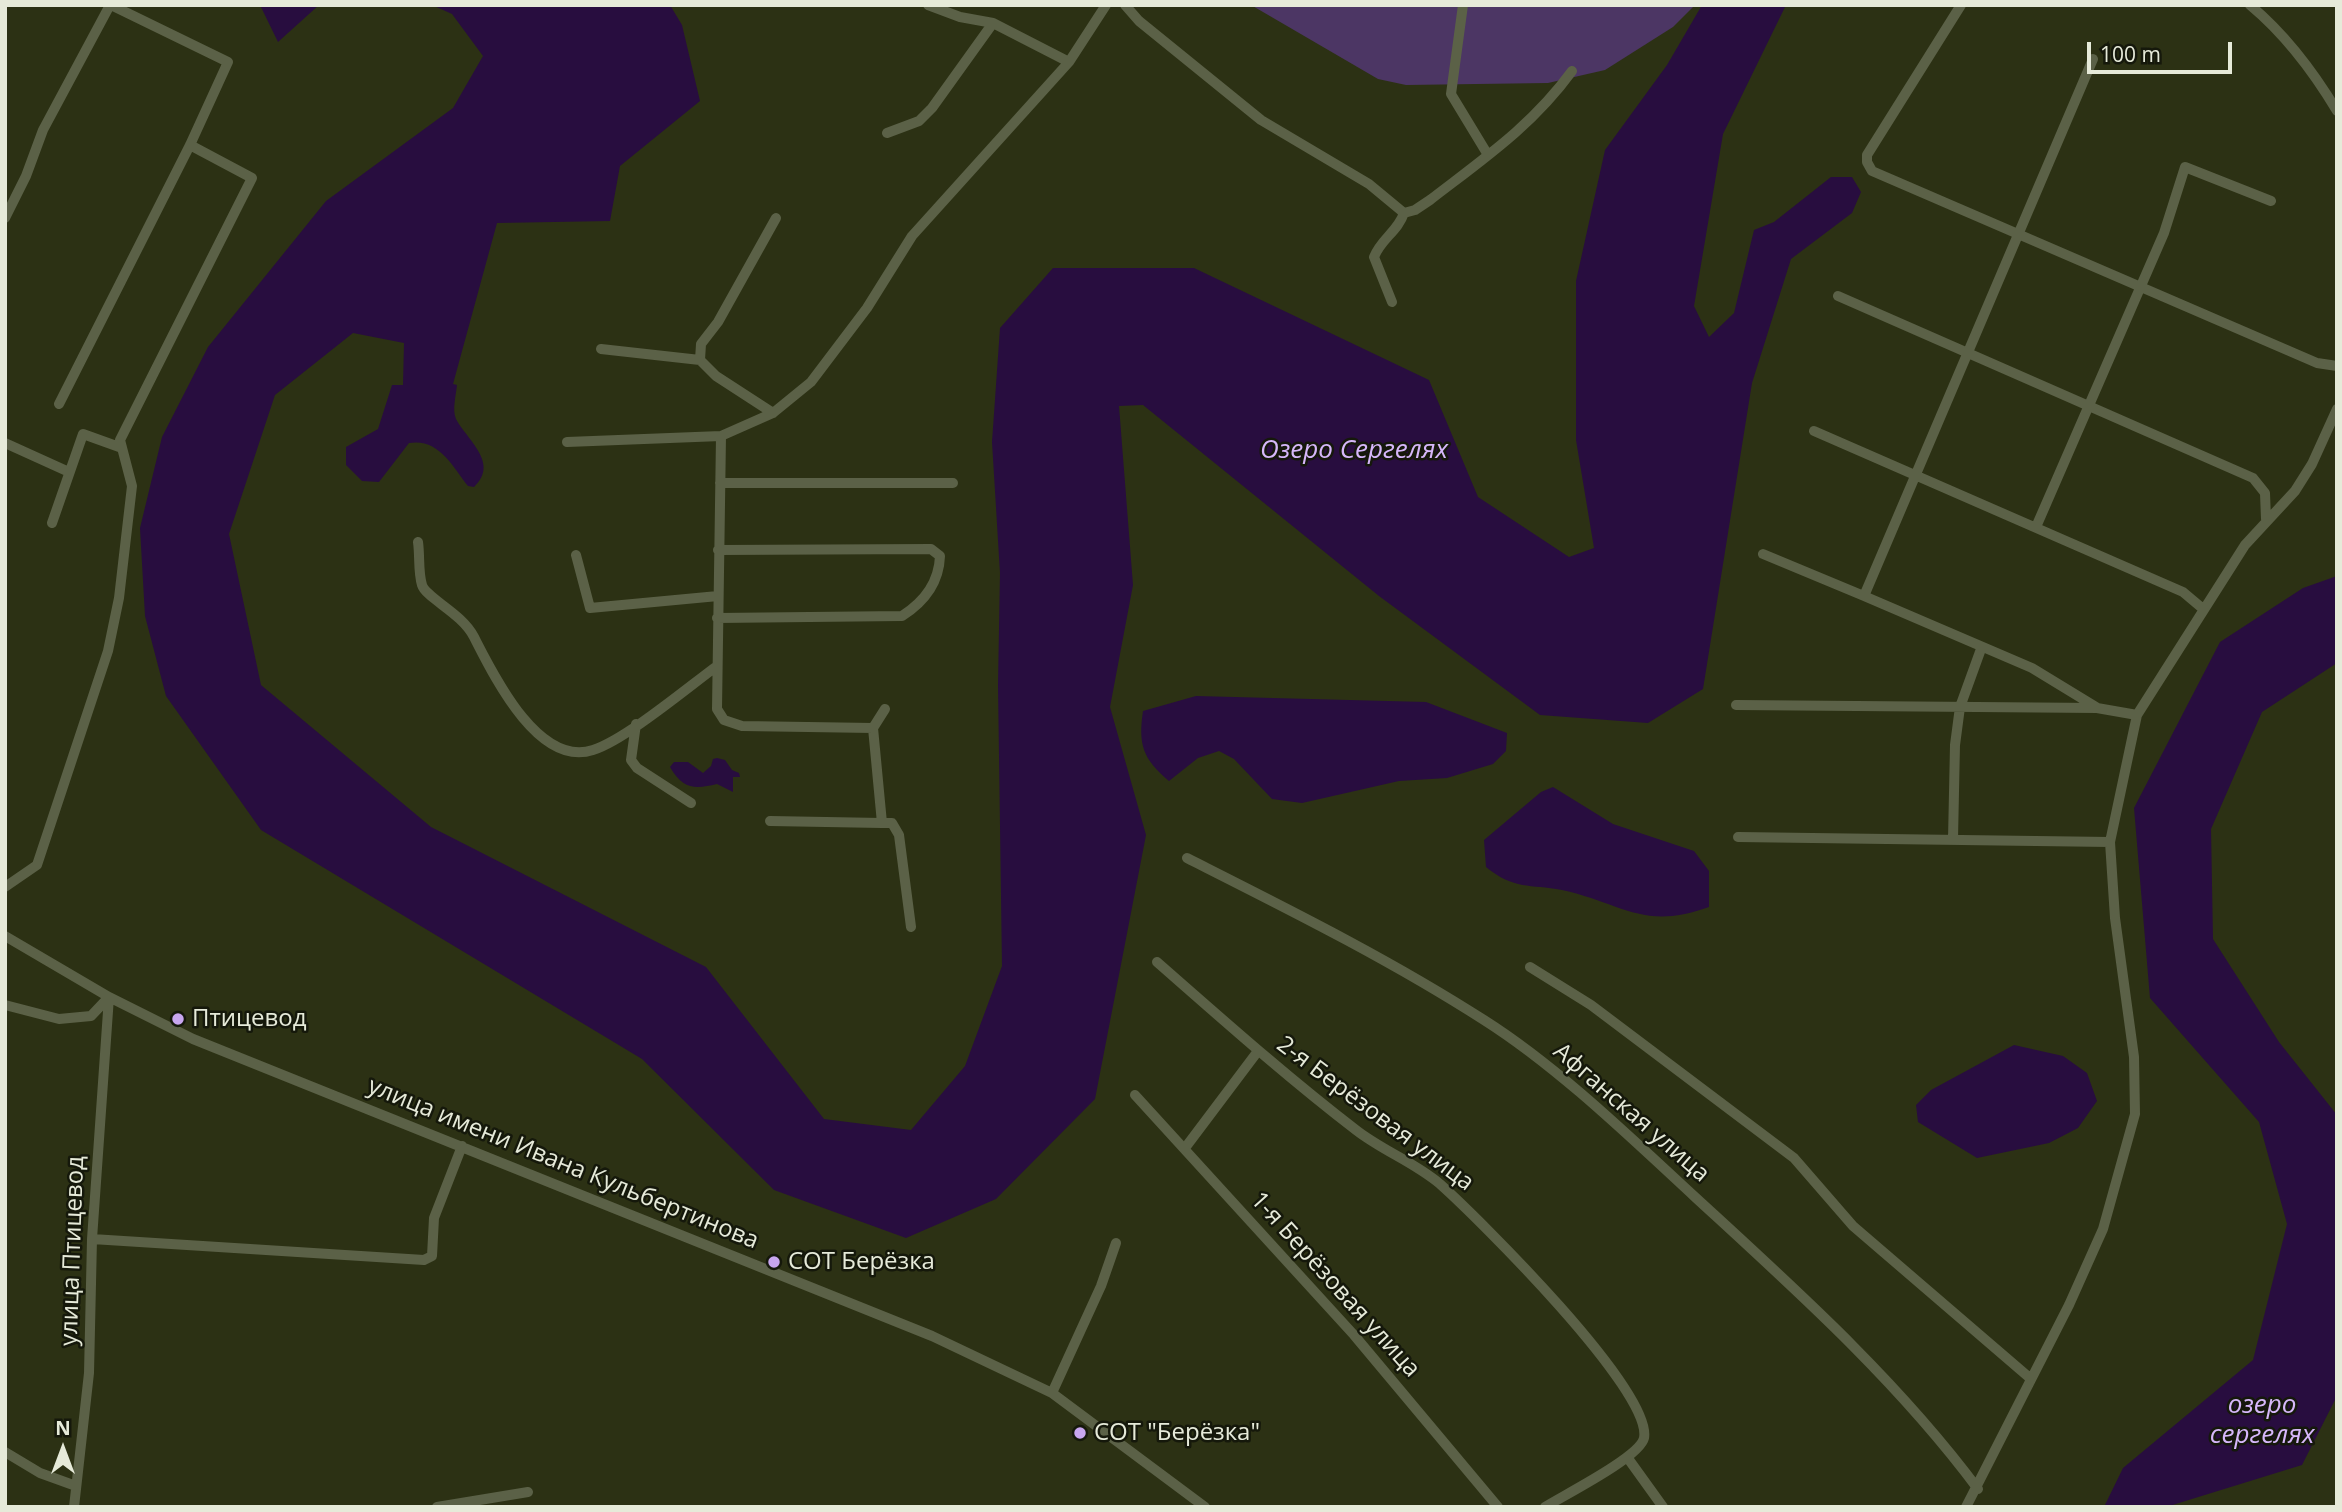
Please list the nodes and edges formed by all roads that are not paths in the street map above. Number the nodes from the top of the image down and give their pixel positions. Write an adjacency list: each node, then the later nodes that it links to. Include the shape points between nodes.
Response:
1 (111, 5): 14 (street, via 228,62); 18 (street, via 43,130)
2 (928, 5): 8 (street)
3 (1106, 5): 10 (street)
4 (1125, 5): 17 (street, via 1261,120 1369,184)
5 (1463, 5): 15 (street, via 1451,94)
6 (1961, 5): 20 (street, via 1867,155 1867,162 1872,171)
7 (2250, 5): 12 (street, via 2273,24 2309,67)
8 (993, 23): 10 (street); 13 (street, via 932,108 919,121)
9 (2093, 59): 20 (street)
10 (1069, 62): 31 (street, via 912,236 867,308 811,382)
11 (1572, 71): 15 (street, via 1547,106)
12 (2337, 111)
13 (887, 133)
14 (190, 145): 28 (street); 36 (street, via 253,178 120,440)
15 (1488, 155): 17 (street, via 1430,200)
16 (2271, 201): 21 (street, via 2185,167 2164,233)
17 (1404, 213): 23 (street, via 1400,226 1374,257)
18 (5, 218)
19 (776, 218): 26 (street, via 701,344)
20 (2018, 234): 21 (street); 25 (street)
21 (2140, 286): 27 (street, via 2318,363); 29 (street)
22 (1838, 296): 25 (street)
23 (1392, 302)
24 (601, 349): 26 (street)
25 (1969, 354): 29 (street); 38 (street)
26 (700, 360): 31 (street, via 716,376)
27 (2337, 366)
28 (59, 404)
29 (2088, 407): 41 (street, via 2253,478 2265,493); 43 (street)
30 (2337, 409): 41 (street, via 2295,491)
31 (773, 413): 33 (street)
32 (1814, 431): 38 (street)
33 (721, 436): 34 (street); 39 (street)
34 (567, 442)
35 (5, 443): 37 (street)
36 (122, 448): 37 (street, via 83,434); 68 (street, via 132,486 108,651 37,865)
37 (69, 472): 42 (street)
38 (1916, 475): 43 (street); 49 (street)
39 (720, 483): 40 (street); 45 (street)
40 (953, 483)
41 (2266, 519): 50 (street)
42 (52, 523)
43 (2036, 527): 50 (street, via 2183,592)
44 (418, 542): 59 (street, via 422,586 467,623 499,687 516,713 534,729 575,752 592,751)
45 (718, 550): 48 (street); 51 (street, via 931,549 940,556 933,587 902,617)
46 (1763, 554): 49 (street)
47 (576, 555): 48 (street, via 590,608)
48 (718, 596): 51 (street)
49 (1864, 596): 52 (street)
50 (2202, 608): 58 (street)
51 (717, 618): 53 (street)
52 (1981, 649): 55 (street); 56 (street, via 2032,668)
53 (717, 666): 59 (street); 60 (street, via 717,709 724,720 743,726)
54 (1736, 705): 55 (street)
55 (1960, 707): 56 (street); 65 (street)
56 (2097, 708): 58 (street)
57 (886, 709): 60 (street)
58 (2137, 715): 66 (street)
59 (636, 724): 61 (street, via 631,760)
60 (873, 728): 63 (street)
61 (691, 803)
62 (770, 821): 63 (street)
63 (882, 823): 69 (street, via 892,823 899,835)
64 (1738, 837): 65 (street)
65 (1953, 839): 66 (street)
66 (2110, 842): 81 (street, via 2134,1057 2134,1114 2104,1230)
67 (1187, 858): 86 (street, Афганская улица, via 1410,974 1534,1056 1758,1255 1943,1441)
68 (5, 887)
69 (911, 927)
70 (5, 936): 73 (street, улица имени Ивана Кульбертинова)
71 (1157, 962): 75 (street, 2-я Берёзовая улица)
72 (1530, 967): 81 (street, via 1591,1005 1794,1158 1853,1226)
73 (109, 997): 74 (street, via 91,1016 59,1019); 77 (street, улица имени Ивана Кульбертинова, via 193,1039); 79 (street, улица Птицевод)
74 (5, 1005)
75 (1258, 1051): 78 (street); 84 (street, 2-я Берёзовая улица, via 1357,1131 1414,1163 1552,1296 1634,1406 1644,1430 1640,1447)
76 (1135, 1095): 78 (street, 1-я Берёзовая улица)
77 (461, 1146): 79 (street, via 434,1218 434,1250 429,1259); 82 (street, улица имени Ивана Кульбертинова, via 932,1336)
78 (1185, 1148): 91 (street, 1-я Берёзовая улица, via 1354,1335)
79 (93, 1239): 85 (street, улица Птицевод, via 89,1373)
80 (1116, 1243): 82 (street)
81 (2031, 1379): 86 (street)
82 (1052, 1393): 90 (street, улица имени Ивана Кульбертинова)
83 (5, 1452): 85 (street, via 40,1473)
84 (1627, 1457): 92 (street); 93 (street)
85 (76, 1486): 88 (street, улица Птицевод)
86 (1978, 1489): 94 (street)
87 (528, 1492): 89 (street)
88 (74, 1507)
89 (437, 1507)
90 (1205, 1507)
91 (1498, 1507)
92 (1545, 1507)
93 (1663, 1507)
94 (1966, 1507)

